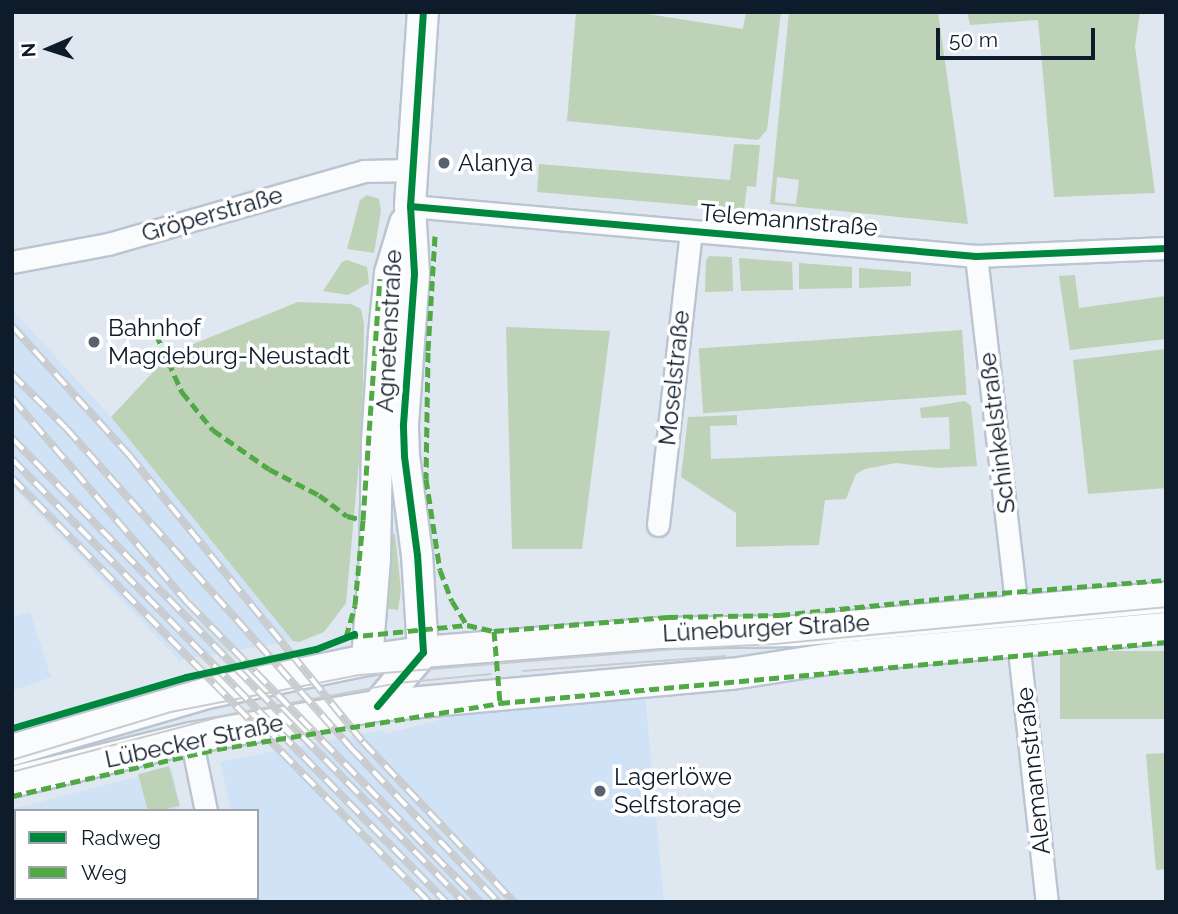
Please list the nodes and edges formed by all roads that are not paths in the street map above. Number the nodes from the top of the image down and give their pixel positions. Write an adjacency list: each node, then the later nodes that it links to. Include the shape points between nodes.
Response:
1 (423, 12): 2 (main road, Agnetenstraße)
2 (412, 170): 3 (main road, Agnetenstraße); 7 (street, Gröperstraße, via 364,171 108,244)
3 (410, 206): 4 (street, Telemannstraße); 13 (main road, Agnetenstraße, via 414,273 403,424); 14 (main road, Agnetenstraße, via 390,273)
4 (691, 231): 6 (street, Telemannstraße); 8 (street, Moselstraße)
5 (1166, 248): 6 (street, Telemannstraße)
6 (976, 256): 10 (street, Schinkelstraße)
7 (12, 262)
8 (657, 525)
9 (1166, 597): 10 (main road, Lüneburger Straße)
10 (1017, 610): 13 (main road, Lüneburger Straße, via 795,631 659,633)
11 (1166, 628): 12 (main road, Lüneburger Straße)
12 (1018, 641): 16 (main road, Lüneburger Straße, via 831,659 732,674); 22 (street, Alemannstraße)
13 (423, 652): 14 (main road, Lüneburger Straße); 15 (main road)
14 (366, 660): 15 (main road); 19 (main road, Lübecker Straße, via 207,693)
15 (398, 682): 16 (main road); 17 (main road)
16 (429, 699): 17 (main road, Lüneburger Straße)
17 (377, 706): 18 (main road, Lübecker Straße)
18 (191, 738): 20 (main road, Lübecker Straße); 21 (street)
19 (12, 750)
20 (12, 782)
21 (206, 809)
22 (1047, 902)

